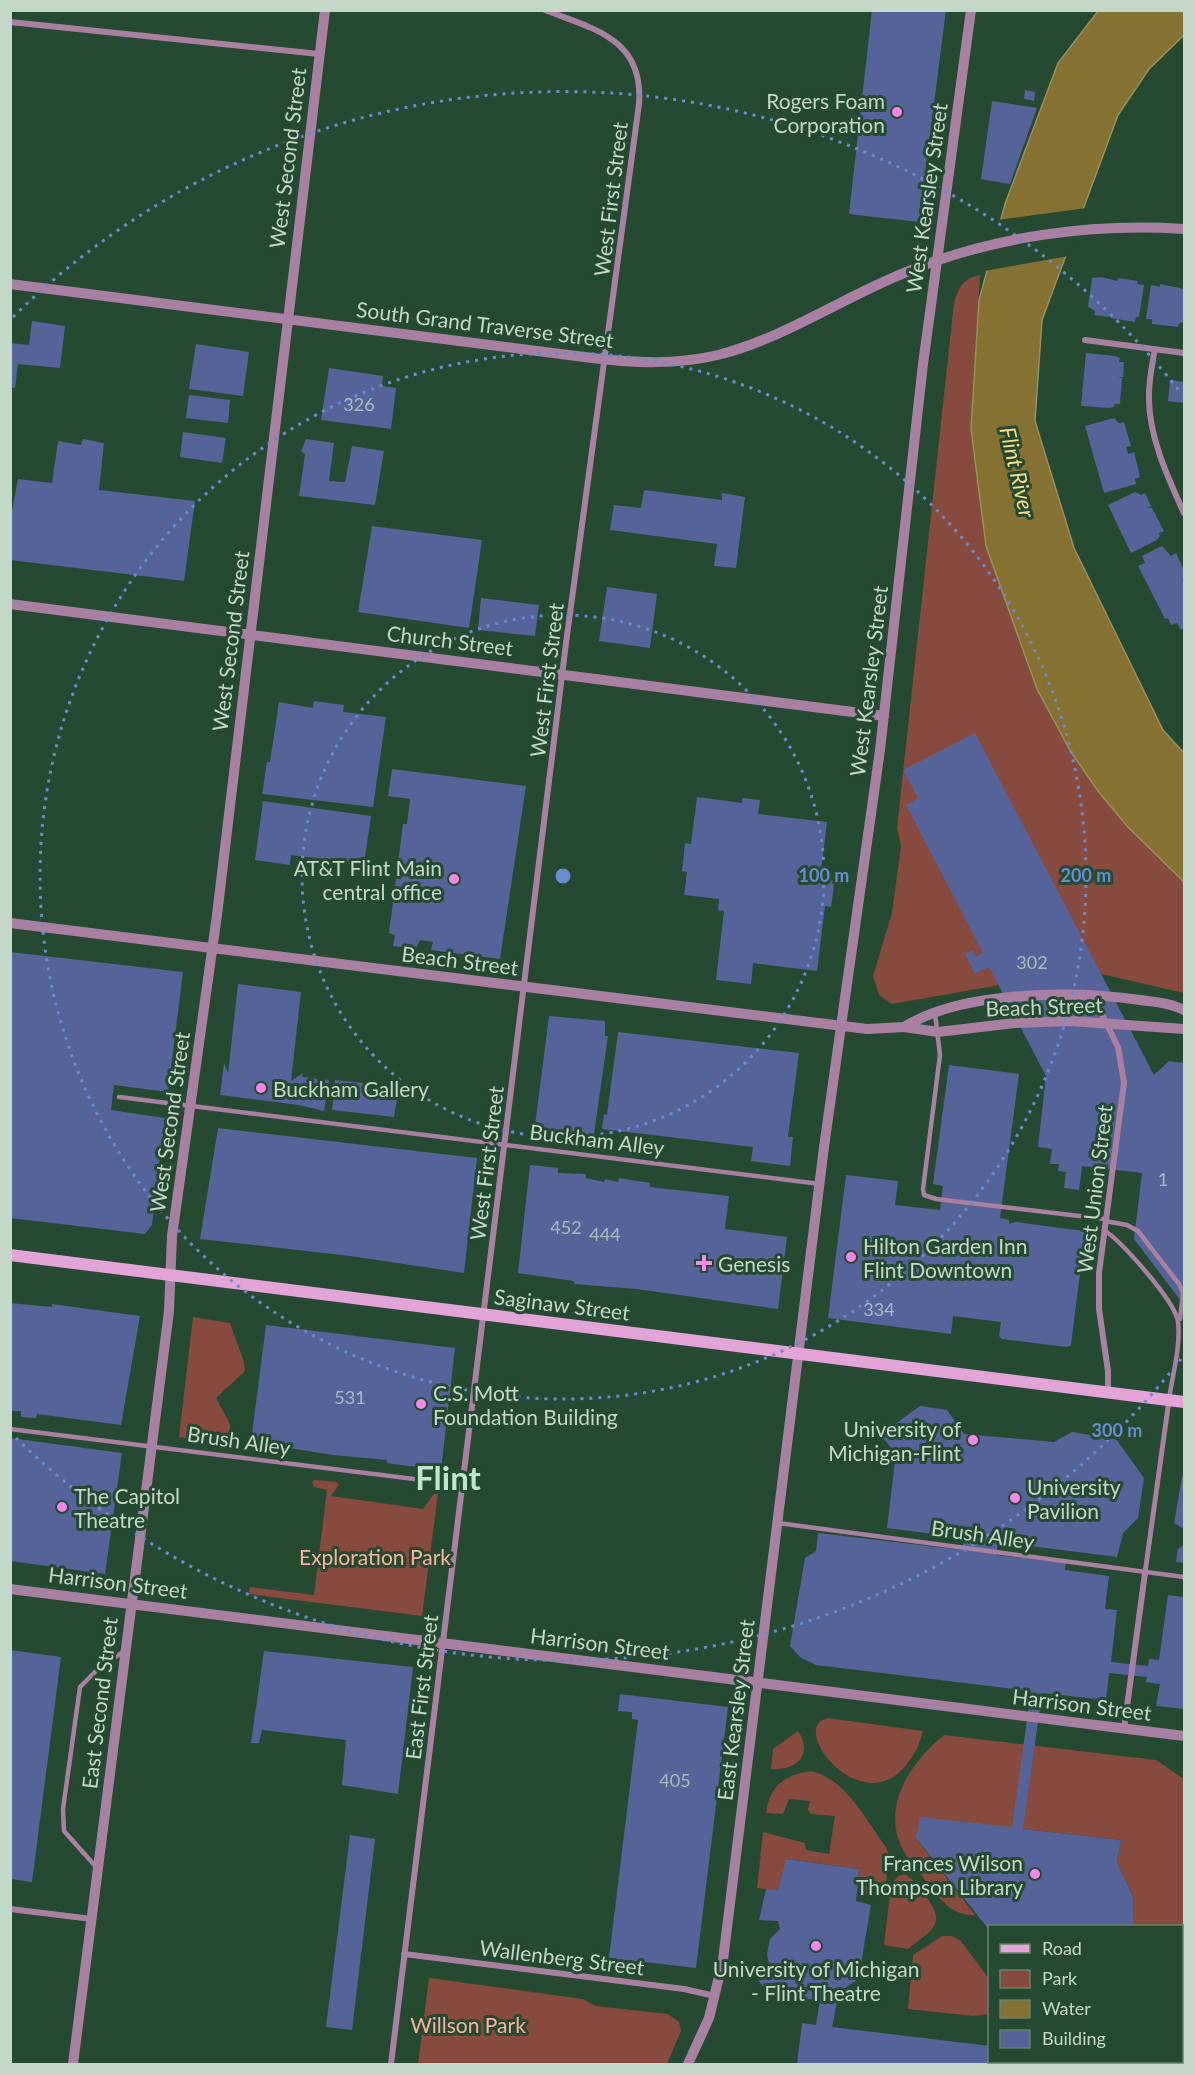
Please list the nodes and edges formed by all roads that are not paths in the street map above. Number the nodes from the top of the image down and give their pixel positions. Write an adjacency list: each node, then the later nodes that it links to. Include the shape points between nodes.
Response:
1 (325, 10): 5 (street, West Second Street)
2 (545, 10): 13 (street, West First Street, via 607,34 628,54 639,78 639,104)
3 (971, 10): 7 (street, West Kearsley Street)
4 (10, 22): 5 (street)
5 (319, 54): 9 (street, West Second Street)
6 (1185, 229): 7 (street, South Grand Traverse Street, via 1095,230 1041,236)
7 (938, 261): 13 (street, South Grand Traverse Street, via 729,352 675,361); 18 (street, West Kearsley Street)
8 (10, 284): 9 (street, South Grand Traverse Street)
9 (287, 320): 13 (street, South Grand Traverse Street); 16 (street, West Second Street)
10 (1085, 340): 11 (street)
11 (1155, 349): 12 (street); 14 (street, via 1149,393 1151,418 1167,474)
12 (1185, 353)
13 (605, 360): 17 (street, West First Street)
14 (1185, 513)
15 (10, 604): 16 (street, Church Street)
16 (250, 635): 17 (street, Church Street); 20 (street, West Second Street)
17 (563, 674): 18 (street, Church Street); 21 (street, West First Street)
18 (884, 716): 26 (street, West Kearsley Street)
19 (10, 924): 20 (street, Beach Street)
20 (212, 949): 21 (street, Beach Street); 31 (street, West Second Street)
21 (525, 988): 26 (street, Beach Street); 32 (street, West First Street)
22 (1093, 996): 23 (street, Beach Street, via 1155,1002); 24 (street, Beach Street, via 1003,999); 25 (street, West Union Street)
23 (1185, 1010)
24 (935, 1013): 27 (street, Beach Street); 29 (lane)
25 (1107, 1022): 28 (street, Beach Street); 29 (street, Beach Street, via 1037,1021); 34 (street, West Union Street, via 1120,1055 1124,1083)
26 (842, 1027): 27 (street, Beach Street); 33 (street, West Kearsley Street)
27 (904, 1028): 29 (street, Beach Street)
28 (1185, 1029)
29 (938, 1032): 34 (lane, via 940,1055 924,1195)
30 (119, 1097): 31 (lane, Buckham Alley)
31 (191, 1106): 32 (lane, Buckham Alley); 37 (street, West Second Street)
32 (505, 1144): 33 (lane, Buckham Alley); 38 (street, West First Street)
33 (820, 1184): 40 (street, West Kearsley Street)
34 (1105, 1220): 35 (street, West Union Street); 39 (lane, via 1138,1231 1179,1284 1183,1293)
35 (1104, 1230): 39 (lane, via 1127,1250 1173,1308); 41 (street, West Union Street, via 1099,1309)
36 (10, 1255): 37 (main road, Saginaw Street)
37 (170, 1275): 38 (main road, Saginaw Street); 45 (street, East Second Street)
38 (484, 1314): 40 (main road, Saginaw Street); 46 (street, East First Street)
39 (1179, 1327): 42 (lane)
40 (798, 1355): 41 (main road, Saginaw Street); 47 (street, East Kearsley Street)
41 (1108, 1392): 42 (main road, Saginaw Street)
42 (1169, 1400): 43 (main road, Saginaw Street); 48 (street)
43 (1185, 1402)
44 (10, 1429): 45 (lane, Brush Alley)
45 (152, 1445): 46 (lane, Brush Alley); 51 (street, East Second Street)
46 (463, 1485): 52 (street, East First Street)
47 (778, 1523): 48 (lane, Brush Alley); 54 (street, East Kearsley Street)
48 (1145, 1573): 49 (lane, Brush Alley); 55 (street)
49 (1185, 1577)
50 (10, 1589): 51 (street, Harrison Street)
51 (131, 1604): 52 (street, Harrison Street); 53 (street, East Second Street)
52 (444, 1643): 54 (street, Harrison Street); 60 (street, East First Street)
53 (124, 1651): 57 (street, East Second Street); 57 (lane, via 80,1687 63,1809 64,1831)
54 (758, 1682): 55 (street, Harrison Street); 61 (street, East Kearsley Street)
55 (1124, 1729): 56 (street, Harrison Street)
56 (1185, 1736)
57 (97, 1869): 59 (street, East Second Street)
58 (10, 1909): 59 (street)
59 (92, 1919): 62 (street, East Second Street)
60 (404, 1954): 61 (street, Wallenberg Street); 63 (street, East First Street)
61 (716, 1996): 64 (street, East Kearsley Street)
62 (74, 2064)
63 (391, 2064)
64 (688, 2064)

